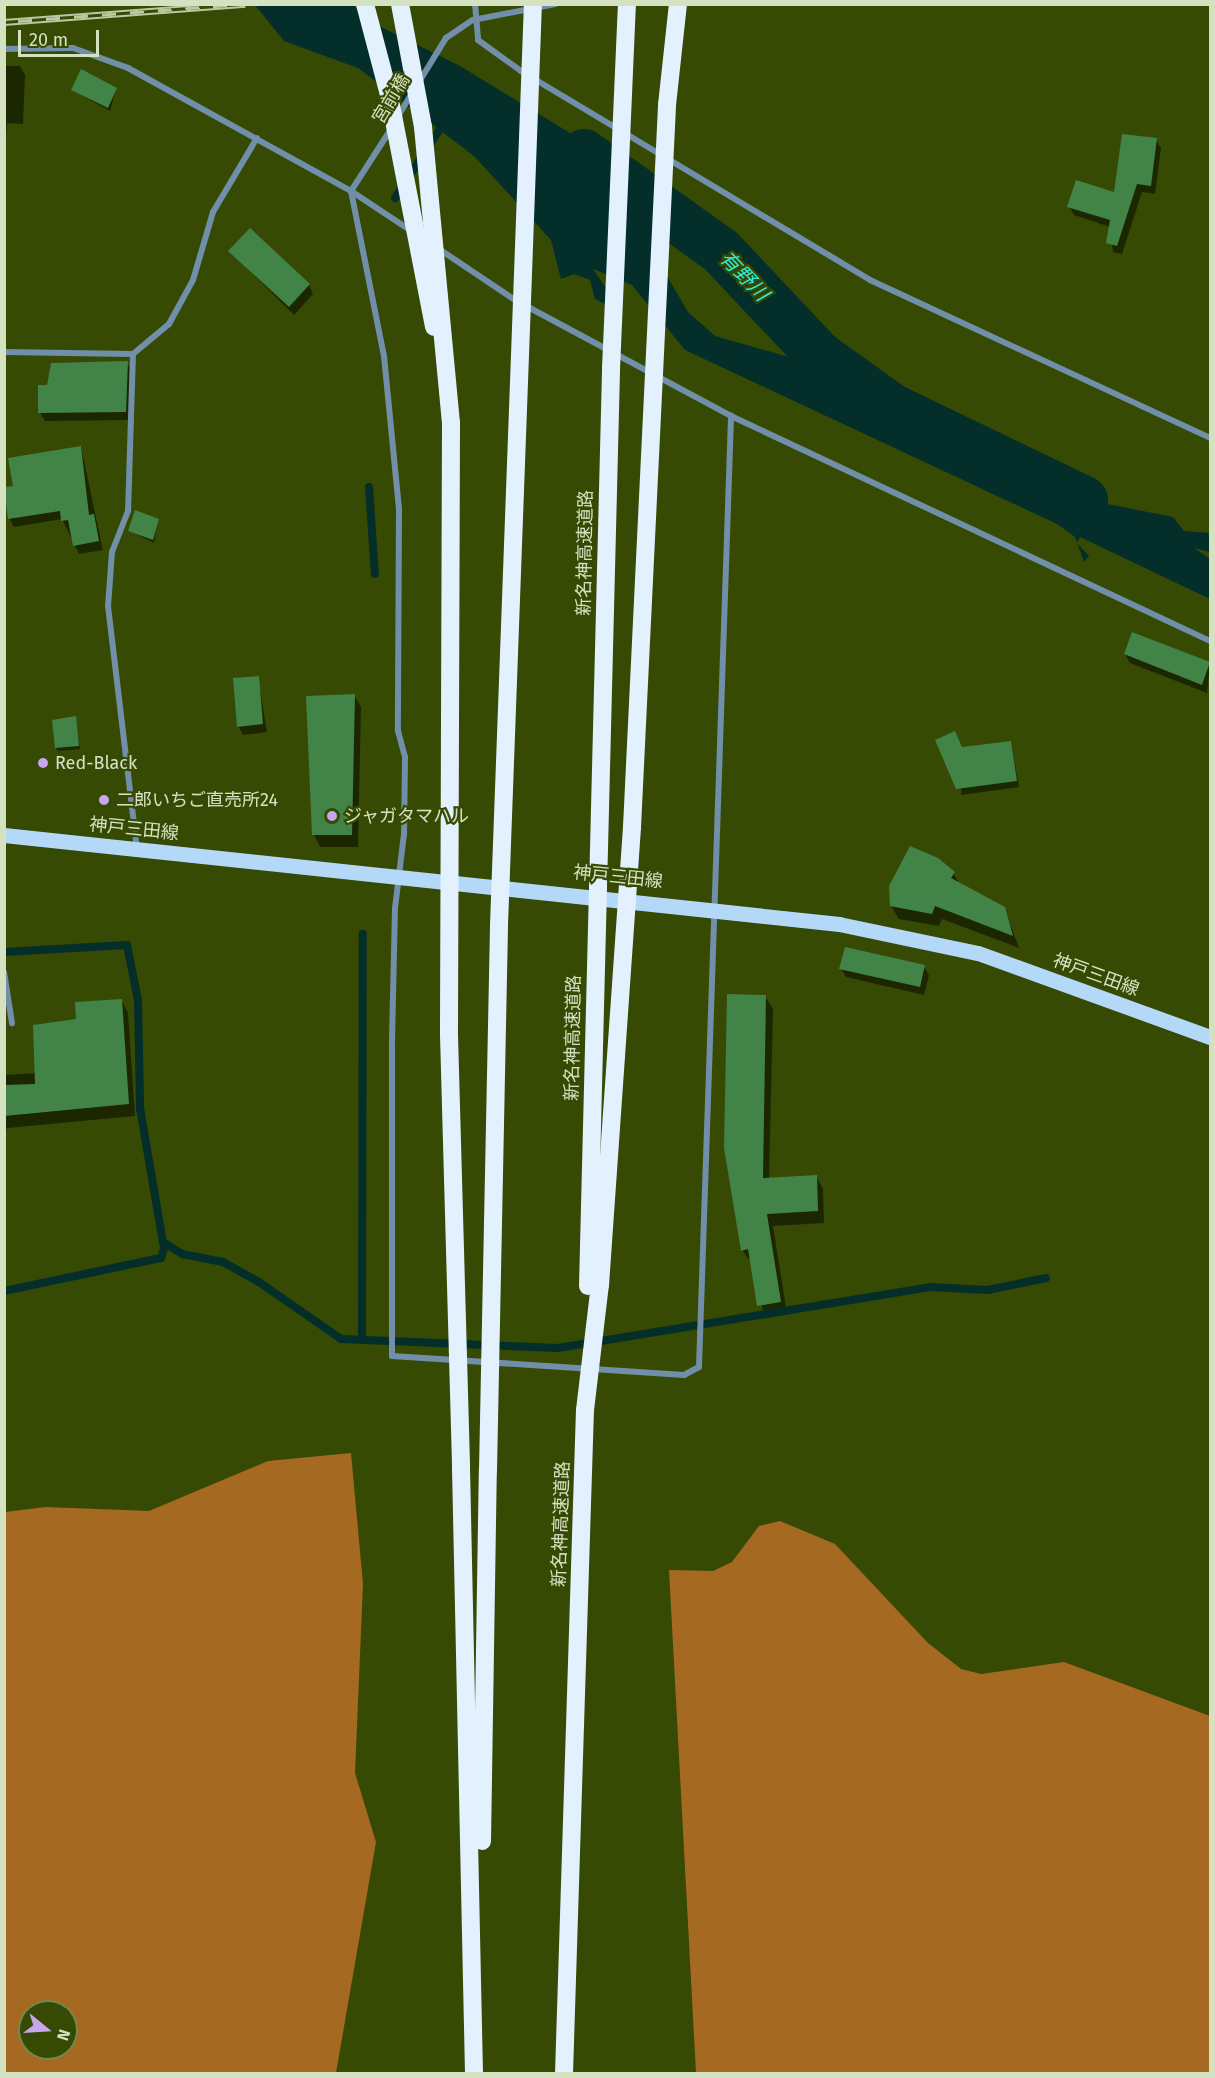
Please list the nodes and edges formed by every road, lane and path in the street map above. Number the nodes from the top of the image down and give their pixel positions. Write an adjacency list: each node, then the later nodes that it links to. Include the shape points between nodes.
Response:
1 (365, 4): 15 (highway, bridge, via 414,212)
2 (400, 4): 15 (highway, bridge, via 430,184)
3 (475, 4): 8 (street)
4 (533, 4): 26 (highway, bridge, via 499,926)
5 (555, 4): 8 (street)
6 (627, 4): 25 (highway, 新名神高速道路, bridge, via 611,369)
7 (678, 4): 25 (highway, bridge, via 667,105 632,827 600,1285)
8 (473, 20): 11 (street, 宮前橋, bridge, via 446,38); 16 (street, via 478,40 521,72 870,280)
9 (4, 49): 10 (street, via 73,48 129,68)
10 (257, 138): 11 (street); 13 (street, via 213,212 181,307)
11 (351, 191): 14 (street, via 515,300); 20 (street, via 383,348 397,489 398,731 405,757)
12 (4, 352): 13 (street)
13 (133, 354): 19 (street, via 128,511 112,552 108,606)
14 (731, 416): 17 (street); 21 (street)
15 (451, 423): 26 (highway, bridge, via 449,1024)
16 (1210, 438)
17 (1210, 641)
18 (4, 835): 19 (main road, 神戸三田線)
19 (137, 849): 20 (main road, 神戸三田線)
20 (400, 875): 21 (main road, 神戸三田線); 21 (street, via 392,1031 392,1356 684,1375 699,1367)
21 (716, 907): 24 (main road, 神戸三田線, via 839,924 978,953)
22 (4, 972): 23 (street)
23 (12, 1023)
24 (1210, 1037)
25 (585, 1410): 27 (highway, 新名神高速道路)
26 (475, 2073)
27 (564, 2073)

